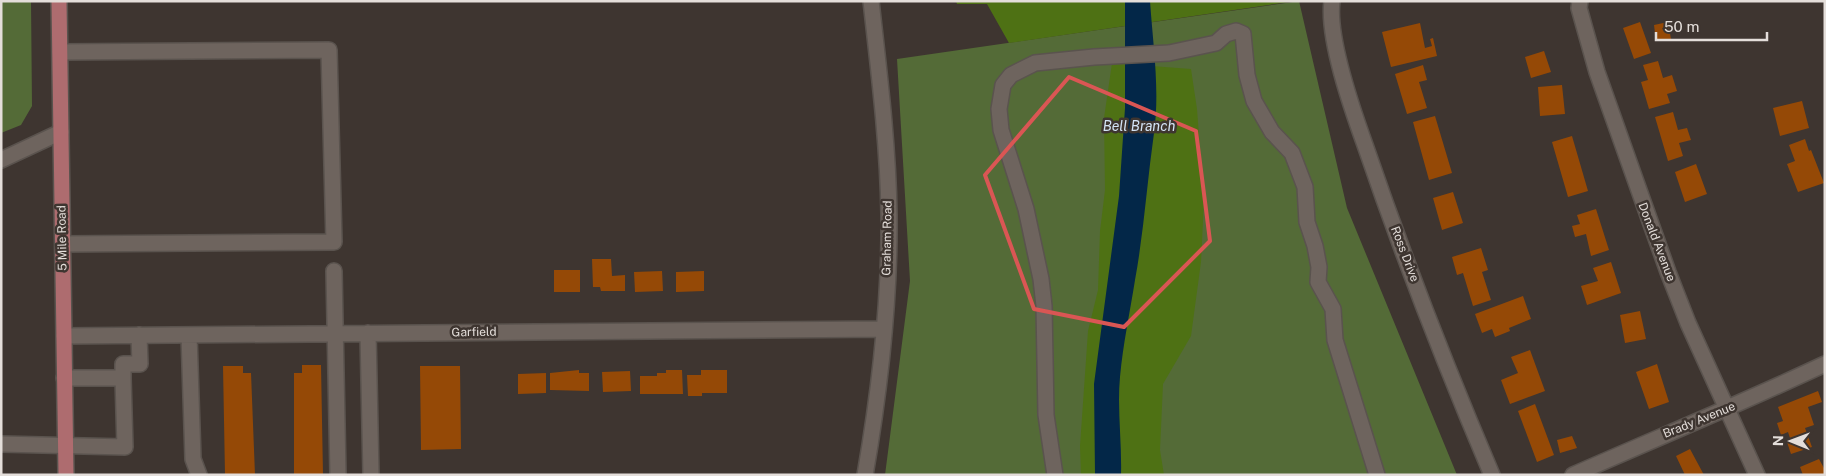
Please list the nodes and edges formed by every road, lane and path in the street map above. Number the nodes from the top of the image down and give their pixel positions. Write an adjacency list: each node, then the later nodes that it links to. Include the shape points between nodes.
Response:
1 (872, 1): 10 (street, Graham Road, via 888,189)
2 (1332, 1): 29 (street, Ross Drive, via 1339,60 1354,113 1451,375)
3 (1580, 1): 19 (street, Donald Avenue, via 1587,42 1640,196 1688,323)
4 (59, 4): 5 (main road, 5 Mile Road)
5 (60, 52): 6 (main road, 5 Mile Road); 8 (street, via 330,50 334,242)
6 (61, 132): 7 (street); 8 (main road, 5 Mile Road)
7 (1, 160)
8 (62, 244): 15 (main road, 5 Mile Road)
9 (334, 271): 12 (street)
10 (884, 329): 11 (street, Garfield); 26 (street, Graham Road)
11 (368, 333): 12 (street, Garfield); 25 (street)
12 (334, 334): 14 (street, Garfield); 24 (street)
13 (139, 335): 14 (street, Garfield); 15 (street, Garfield); 18 (street, via 140,364 123,364)
14 (189, 335): 23 (street, via 193,459)
15 (64, 336): 17 (main road, 5 Mile Road)
16 (1825, 364): 19 (street, Brady Avenue)
17 (64, 378): 18 (street); 21 (main road, 5 Mile Road)
18 (123, 378): 21 (street, via 125,447)
19 (1727, 408): 30 (street, Brady Avenue); 31 (street, Donald Avenue)
20 (1, 444): 21 (street)
21 (66, 446): 22 (main road, 5 Mile Road)
22 (66, 475)
23 (198, 475)
24 (338, 475)
25 (371, 475)
26 (865, 475)
27 (1055, 475): 28 (street, via 1046,415 1041,279 1026,209 1001,130 999,109 1003,85 1010,75 1036,63 1169,54 1216,44 1226,34 1236,31 1243,34 1247,75 1254,101 1272,132 1292,153 1305,187 1307,222 1319,267 1318,282 1333,309 1335,340)
28 (1377, 475)
29 (1492, 475)
30 (1573, 475)
31 (1757, 475)

